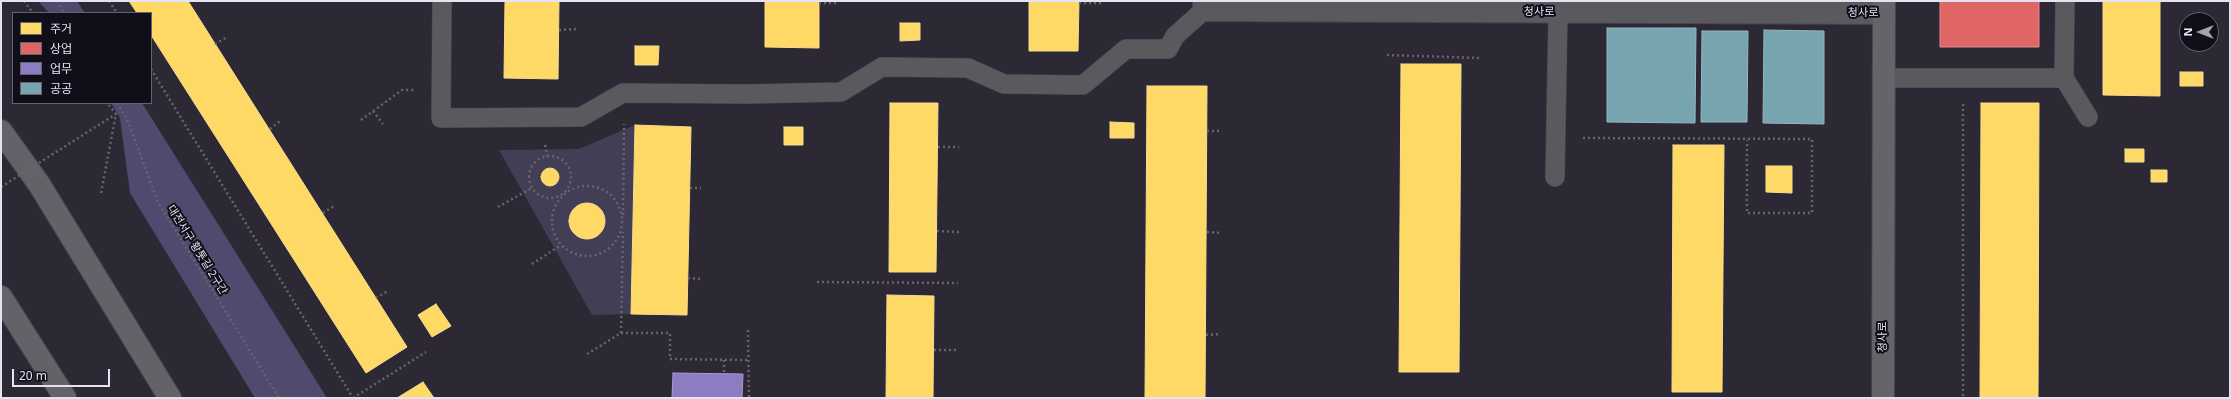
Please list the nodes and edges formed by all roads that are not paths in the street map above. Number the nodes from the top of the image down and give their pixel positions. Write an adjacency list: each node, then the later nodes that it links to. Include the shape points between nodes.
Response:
1 (442, 1): 3 (lane, via 441,118 581,117 623,93 841,92 882,68 968,68 1004,84 1083,85 1126,50 1168,49 1175,36)
2 (2065, 1): 8 (lane)
3 (1204, 6): 4 (street, 청사로)
4 (1531, 6): 6 (street, 청사로)
5 (1884, 7): 6 (street, 청사로); 7 (street, 청사로)
6 (1558, 12): 11 (lane)
7 (1884, 78): 8 (lane); 15 (street, 청사로)
8 (2064, 78): 9 (lane)
9 (2088, 117)
10 (1, 131): 14 (main road, via 39,184)
11 (1555, 177)
12 (1, 297): 13 (main road)
13 (65, 398)
14 (170, 398)
15 (1883, 398)

